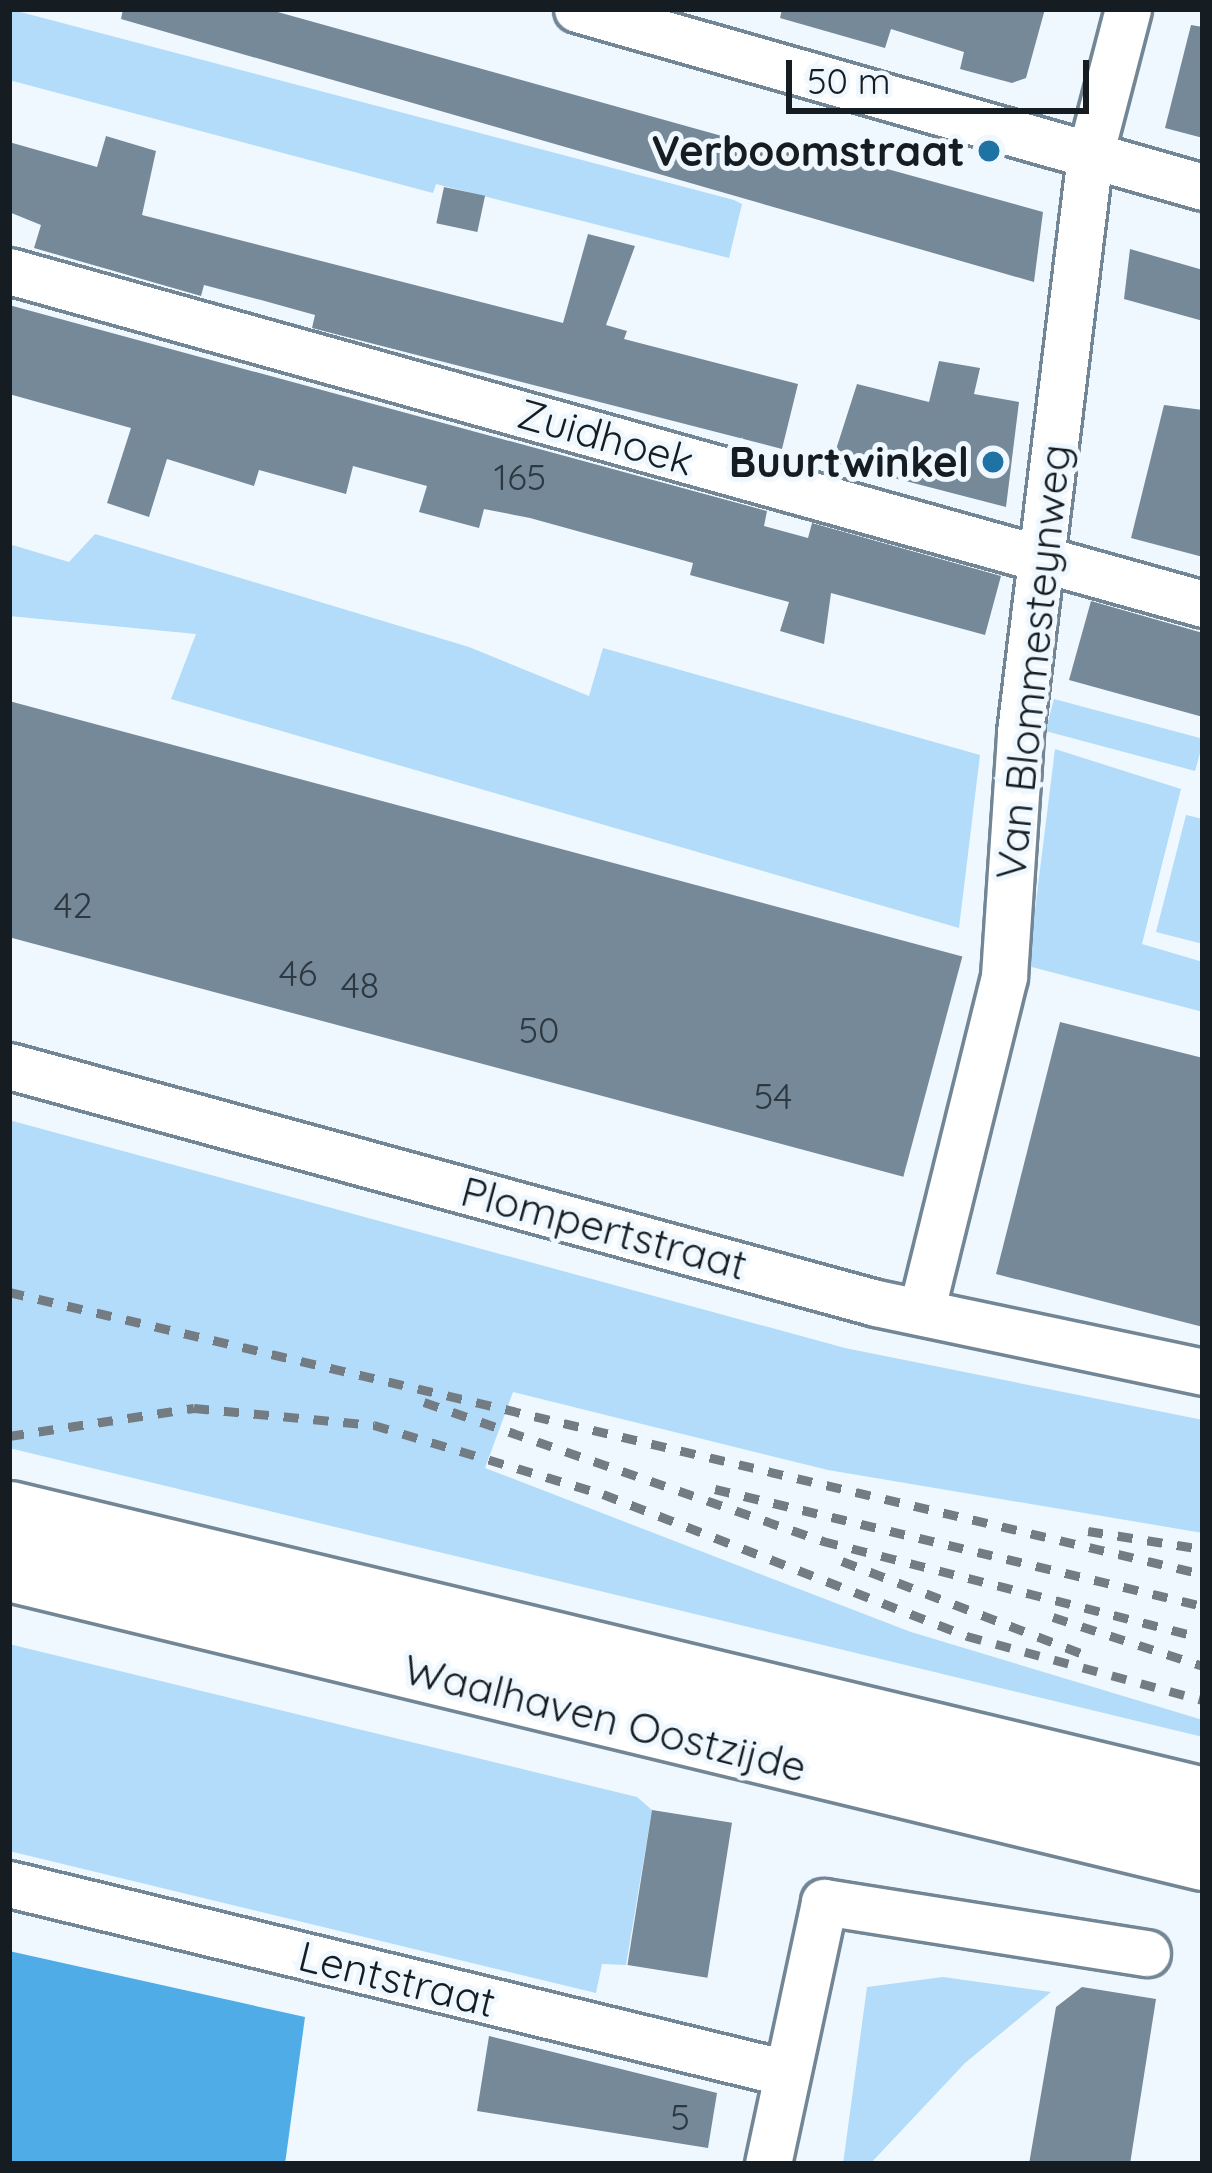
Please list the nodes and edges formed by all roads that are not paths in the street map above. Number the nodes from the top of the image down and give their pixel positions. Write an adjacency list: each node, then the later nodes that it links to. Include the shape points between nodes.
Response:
1 (577, 9): 3 (street)
2 (1128, 9): 3 (street, Van Blommesteynweg)
3 (1090, 155): 4 (street); 6 (street, Van Blommesteynweg)
4 (1203, 188)
5 (9, 271): 6 (street, Zuidhoek)
6 (1041, 559): 7 (street, Zuidhoek); 9 (street, Van Blommesteynweg, via 1004,976)
7 (1203, 604)
8 (9, 1066): 9 (street, Plompertstraat)
9 (921, 1312): 10 (street, Plompertstraat)
10 (1203, 1372)
11 (9, 1513): 13 (main road, Waalhaven Oostzijde)
12 (9, 1569): 14 (main road, Waalhaven Oostzijde)
13 (1203, 1799)
14 (1203, 1858)
15 (9, 1884): 17 (street, Lentstraat)
16 (1148, 1953): 17 (street, via 824,1902)
17 (786, 2073): 18 (street)
18 (769, 2164)

